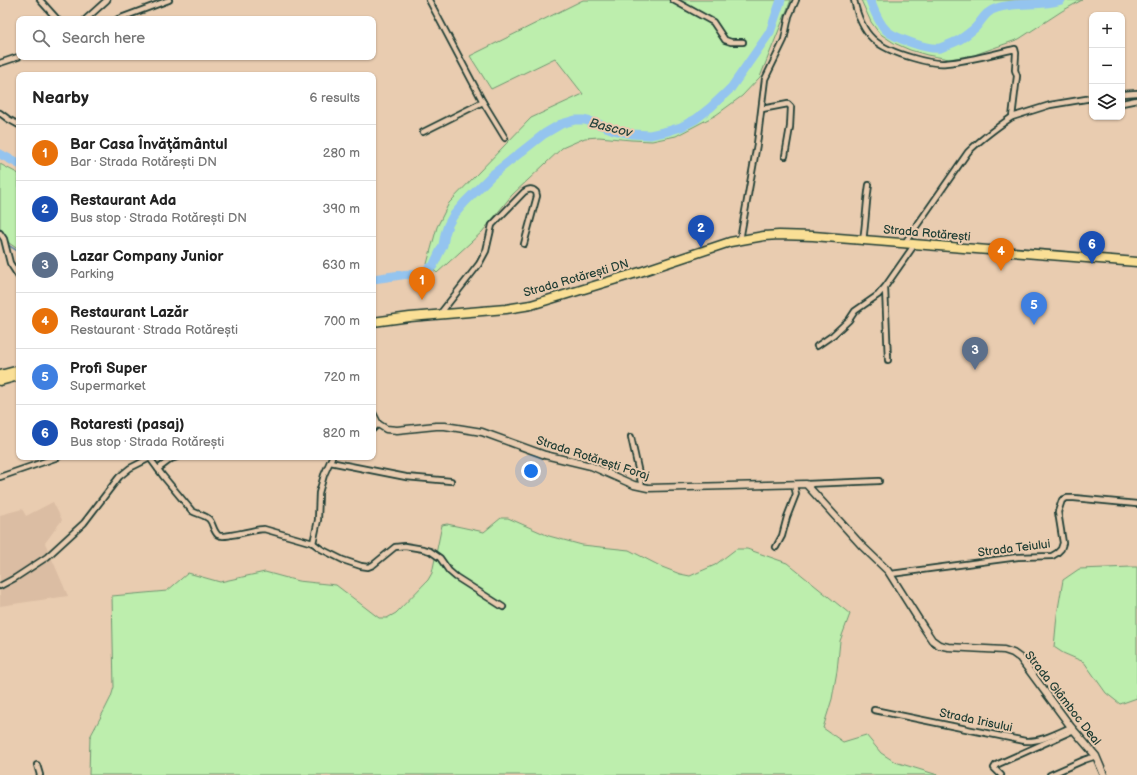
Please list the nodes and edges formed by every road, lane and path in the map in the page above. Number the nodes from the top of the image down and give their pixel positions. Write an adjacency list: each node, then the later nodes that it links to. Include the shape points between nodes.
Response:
1 (40, 0): 8 (street)
2 (107, 0): 9 (street)
3 (169, 0): 10 (street)
4 (429, 0): 18 (street)
5 (673, 0): 11 (street, via 713,22 725,40)
6 (796, 0): 20 (street, via 789,16 784,40 765,79)
7 (854, 0): 22 (street, via 856,11 867,33 885,48 900,54 944,63 1015,49 1017,76)
8 (54, 16)
9 (89, 16)
10 (126, 16)
11 (743, 42)
12 (16, 59): 13 (street)
13 (0, 64)
14 (1137, 93): 15 (street)
15 (1125, 94)
16 (1089, 98): 22 (street, via 1050,105)
17 (1137, 100): 19 (street)
18 (483, 102): 24 (street); 25 (street)
19 (1125, 102)
20 (762, 108): 26 (street, via 788,104 791,108); 29 (street)
21 (0, 113): 23 (street)
22 (1012, 117): 32 (street, via 991,131 968,152)
23 (16, 123)
24 (423, 132)
25 (505, 138)
26 (785, 156)
27 (869, 185): 30 (street)
28 (0, 233): 36 (street, via 4,238 10,263)
29 (740, 240): 30 (highway, Strada Rotărești, via 779,235); 34 (highway, Strada Rotărești)
30 (863, 240): 32 (highway, Strada Rotărești)
31 (524, 244): 38 (street, via 537,196 532,190 524,192 492,226 486,250 479,264)
32 (904, 244): 33 (highway, Strada Rotărești)
33 (915, 244): 35 (highway, Strada Rotărești); 37 (street)
34 (715, 247): 38 (highway, Strada Rotărești DN, via 531,305)
35 (1137, 262)
36 (16, 272)
37 (885, 288): 40 (street, via 855,311 833,335); 41 (street)
38 (439, 315): 39 (highway, Strada Rotărești DN)
39 (376, 322)
40 (816, 346)
41 (888, 360)
42 (16, 366): 43 (highway)
43 (0, 370)
44 (16, 371): 45 (highway)
45 (0, 375)
46 (16, 377): 47 (highway)
47 (0, 381)
48 (376, 427): 62 (street, Strada Rotărești Foraj, via 391,430 445,426 482,432 545,455 591,466)
49 (631, 437): 62 (street)
50 (49, 460): 57 (street)
51 (145, 460): 67 (street, via 119,477 84,523 47,557)
52 (151, 460): 56 (street)
53 (170, 460): 56 (street)
54 (331, 460): 64 (street, via 319,493 318,520)
55 (335, 460): 58 (street, via 406,477)
56 (158, 469): 64 (street, via 192,511 210,520 218,535 264,529)
57 (0, 477)
58 (451, 481)
59 (879, 481): 60 (street, Strada Rotărești Foraj)
60 (806, 484): 61 (street, Strada Rotărești Foraj); 66 (street, Strada Glâmboc Deal)
61 (794, 485): 62 (street, Strada Rotărești Foraj); 65 (street, via 796,494)
62 (642, 487)
63 (1137, 504): 66 (street, Strada Teiului, via 1074,498 1062,500 1058,512 1063,543 1058,554 1052,556 1018,557)
64 (313, 543): 68 (street, via 343,560 368,567 395,547 406,546 430,551 440,558 448,571)
65 (776, 547)
66 (890, 574): 70 (street, Strada Glâmboc Deal, via 932,640 938,645 948,647 1004,650 1014,653)
67 (0, 586)
68 (503, 607)
69 (874, 710): 70 (street, Strada Irisului, via 1026,741)
70 (1073, 728): 71 (street, Strada Glâmboc Deal); 74 (street, via 996,765 994,768)
71 (1096, 756): 75 (street); 76 (street, Strada Glâmboc Deal)
72 (38, 764): 73 (street)
73 (40, 775)
74 (1001, 775)
75 (1050, 775)
76 (1104, 775)

